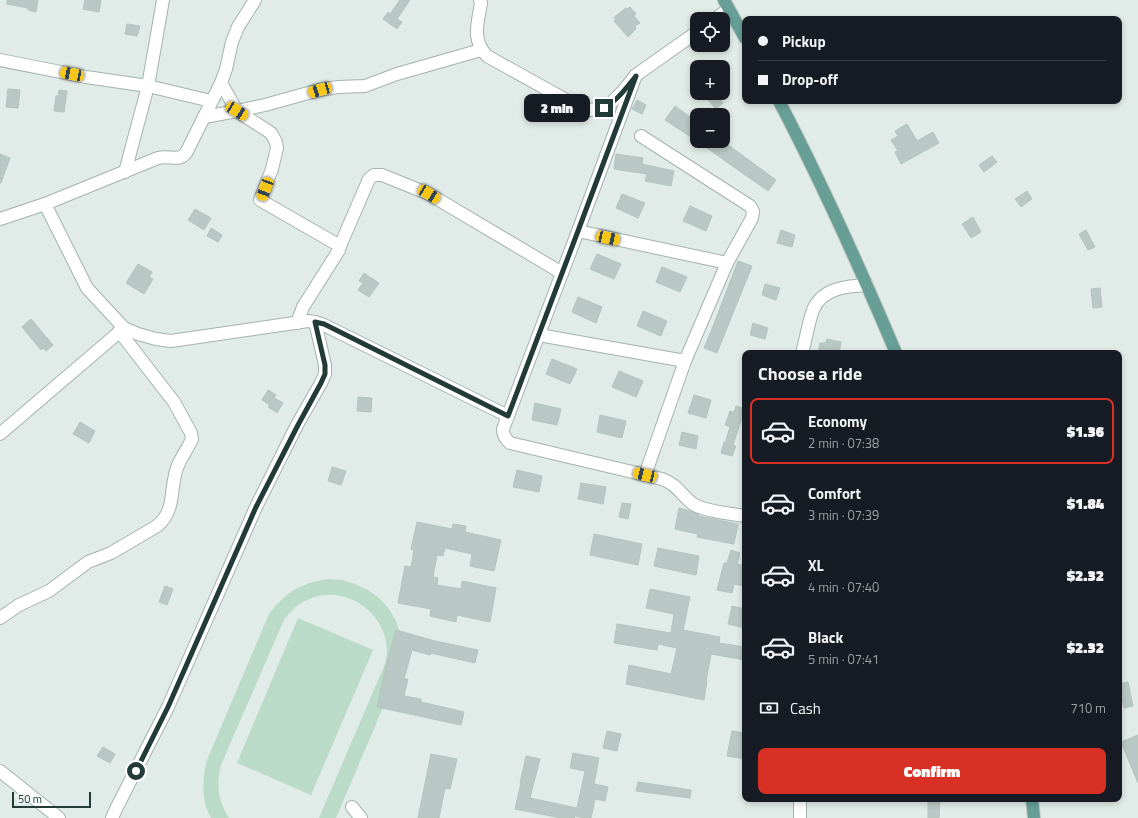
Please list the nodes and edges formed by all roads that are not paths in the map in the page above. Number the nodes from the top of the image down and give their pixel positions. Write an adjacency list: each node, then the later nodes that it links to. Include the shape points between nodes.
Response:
1 (163, 0): 12 (street)
2 (255, 0): 11 (street, via 238,27)
3 (480, 0): 8 (street, via 476,32)
4 (727, 4): 5 (street); 6 (main road)
5 (721, 12)
6 (742, 32)
7 (690, 37): 10 (street)
8 (481, 50): 10 (street, via 487,56 577,106 591,110 608,106); 15 (street, via 365,86 320,90)
9 (0, 60): 12 (street)
10 (636, 76): 21 (street)
11 (221, 83): 13 (street); 15 (street)
12 (148, 86): 13 (street); 18 (street)
13 (211, 102): 16 (street)
14 (780, 104): 25 (main road)
15 (237, 111): 16 (street); 22 (street, via 270,133 276,142 272,169 260,200)
16 (204, 117): 18 (street, via 184,156 158,158)
17 (641, 136): 23 (street, via 750,206 753,211 752,218)
18 (125, 172): 19 (street)
19 (45, 204): 20 (street); 28 (street, via 87,288)
20 (0, 219)
21 (578, 231): 23 (street); 24 (street)
22 (340, 246): 24 (street, via 370,179 374,175 382,175 429,194); 27 (street, via 303,307)
23 (727, 263): 32 (street)
24 (562, 273): 29 (street)
25 (867, 285): 30 (street, via 835,289 822,298 814,309); 31 (main road)
26 (315, 322): 27 (street); 33 (street, via 324,324); 43 (street, via 325,374 256,507 168,707)
27 (297, 323): 28 (street, via 171,341)
28 (122, 329): 34 (street); 37 (street, via 174,402 191,433 192,438 174,476 168,514 158,526 111,553 88,562 49,591 19,605)
29 (538, 335): 32 (street); 33 (street)
30 (803, 350)
31 (895, 350)
32 (685, 361): 35 (street)
33 (508, 416): 35 (street, via 503,432 510,443)
34 (0, 434)
35 (645, 475): 36 (street, via 669,482 695,506)
36 (742, 516)
37 (0, 618)
38 (0, 771): 42 (street)
39 (800, 802): 45 (street)
40 (1032, 802): 46 (main road)
41 (352, 807): 44 (street)
42 (59, 818)
43 (112, 818)
44 (361, 818)
45 (800, 818)
46 (1034, 818)

